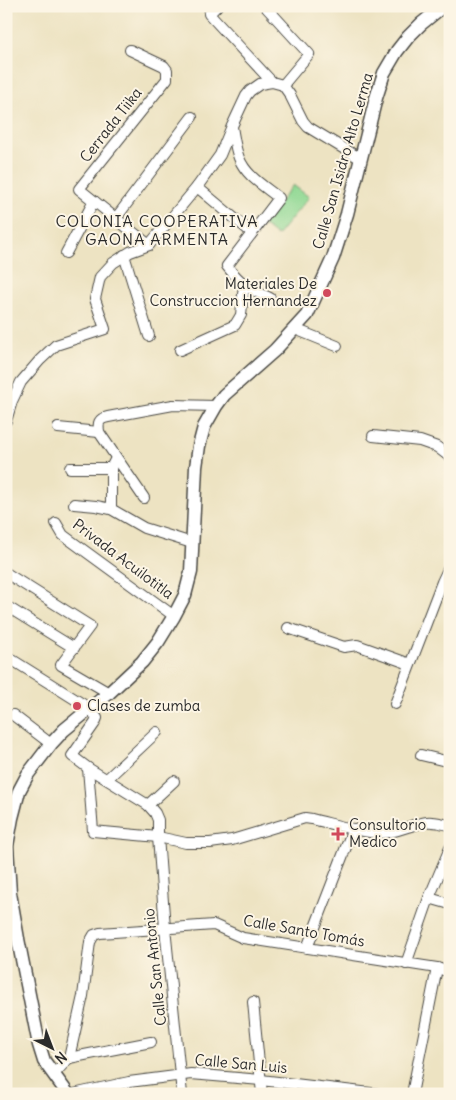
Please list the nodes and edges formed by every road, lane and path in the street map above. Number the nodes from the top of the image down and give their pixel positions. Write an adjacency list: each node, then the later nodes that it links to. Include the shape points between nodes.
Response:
1 (217, 6): 5 (street, via 208,14)
2 (265, 6): 6 (street, via 309,54)
3 (443, 6): 9 (street, Calle San Isidro Alto Lerma, via 408,37 388,65)
4 (130, 50): 11 (street, Cerrada Tiika, via 164,66 166,79 79,189)
5 (272, 82): 6 (street); 8 (street, via 260,84 250,91)
6 (283, 85): 9 (street, via 308,127)
7 (192, 117): 12 (street)
8 (232, 126): 10 (street, via 220,155); 13 (street, via 245,168 279,198)
9 (361, 159): 19 (street, Calle San Isidro Alto Lerma, via 332,258 307,315)
10 (197, 187): 13 (street); 14 (street)
11 (94, 201): 12 (street); 15 (street)
12 (116, 218): 14 (street)
13 (252, 233): 17 (street, via 227,266)
14 (149, 245): 16 (street)
15 (66, 253)
16 (124, 255): 20 (street); 24 (street, via 100,277 95,299 105,329 56,345 40,360 21,382)
17 (244, 284): 18 (street); 22 (street, via 241,315 234,325)
18 (270, 298)
19 (294, 329): 21 (street); 23 (street, Calle San Isidro Alto Lerma)
20 (149, 336)
21 (337, 346)
22 (180, 350)
23 (216, 406): 25 (street, via 173,405 103,418); 35 (street, Calle San Isidro Alto Lerma, via 204,427 199,446)
24 (6, 422)
25 (98, 427): 26 (street); 29 (street)
26 (58, 428)
27 (373, 436): 28 (street, via 420,440)
28 (450, 457)
29 (114, 463): 30 (street); 31 (street); 33 (street)
30 (70, 468)
31 (144, 498)
32 (74, 504): 33 (street)
33 (112, 509): 35 (street, via 144,528)
34 (56, 523): 39 (street, Privada Acuilotitla, via 63,535)
35 (192, 544): 39 (street, Calle San Isidro Alto Lerma, via 189,580)
36 (450, 565): 43 (street)
37 (6, 573): 41 (street, via 90,626)
38 (6, 606): 41 (street)
39 (174, 616): 44 (street, Calle San Isidro Alto Lerma, via 142,662)
40 (288, 628): 43 (street, via 344,647 357,645)
41 (74, 648): 44 (street, via 61,666)
42 (6, 656): 46 (street)
43 (410, 664): 45 (street)
44 (109, 693): 46 (street, Calle San Isidro Alto Lerma)
45 (394, 704)
46 (90, 708): 49 (street, Calle San Isidro Alto Lerma); 52 (street, via 97,718 72,756)
47 (13, 715): 49 (street)
48 (157, 732): 53 (street)
49 (51, 744): 70 (street, Calle San Isidro Alto Lerma, via 19,791 7,846 10,893 34,1023 44,1060)
50 (421, 755): 51 (street)
51 (450, 762)
52 (88, 768): 53 (street); 58 (street, via 93,831)
53 (106, 779): 55 (street)
54 (174, 781): 55 (street)
55 (148, 805): 58 (street, Calle San Antonio, via 158,820)
56 (450, 826): 57 (street, via 427,822 382,833)
57 (353, 829): 58 (street, via 305,818 232,840 210,843); 63 (street)
58 (158, 838): 62 (street, Calle San Antonio)
59 (450, 848): 60 (street)
60 (430, 898): 61 (street); 64 (street)
61 (450, 904)
62 (165, 928): 63 (street, Calle Santo Tomás, via 214,925 243,938); 69 (street, Calle Santo Tomás, via 94,935 90,942 83,996); 71 (street, Calle San Antonio)
63 (307, 948): 64 (street, Calle Santo Tomás)
64 (406, 964): 65 (street, Calle Santo Tomás)
65 (437, 968): 66 (street, Calle Santo Tomás); 79 (street)
66 (450, 972)
67 (253, 1002): 72 (street)
68 (151, 1042): 69 (street)
69 (69, 1058): 70 (street)
70 (54, 1074): 74 (street, Calle San Isidro Alto Lerma)
71 (180, 1075): 72 (street, Calle San Luis); 75 (street, Calle San Luis); 76 (street, Calle San Antonio)
72 (261, 1080): 73 (street, Calle San Luis); 77 (street)
73 (343, 1092): 78 (street, Calle San Luis)
74 (68, 1094)
75 (73, 1094)
76 (182, 1094)
77 (262, 1094)
78 (378, 1094)
79 (412, 1094)

